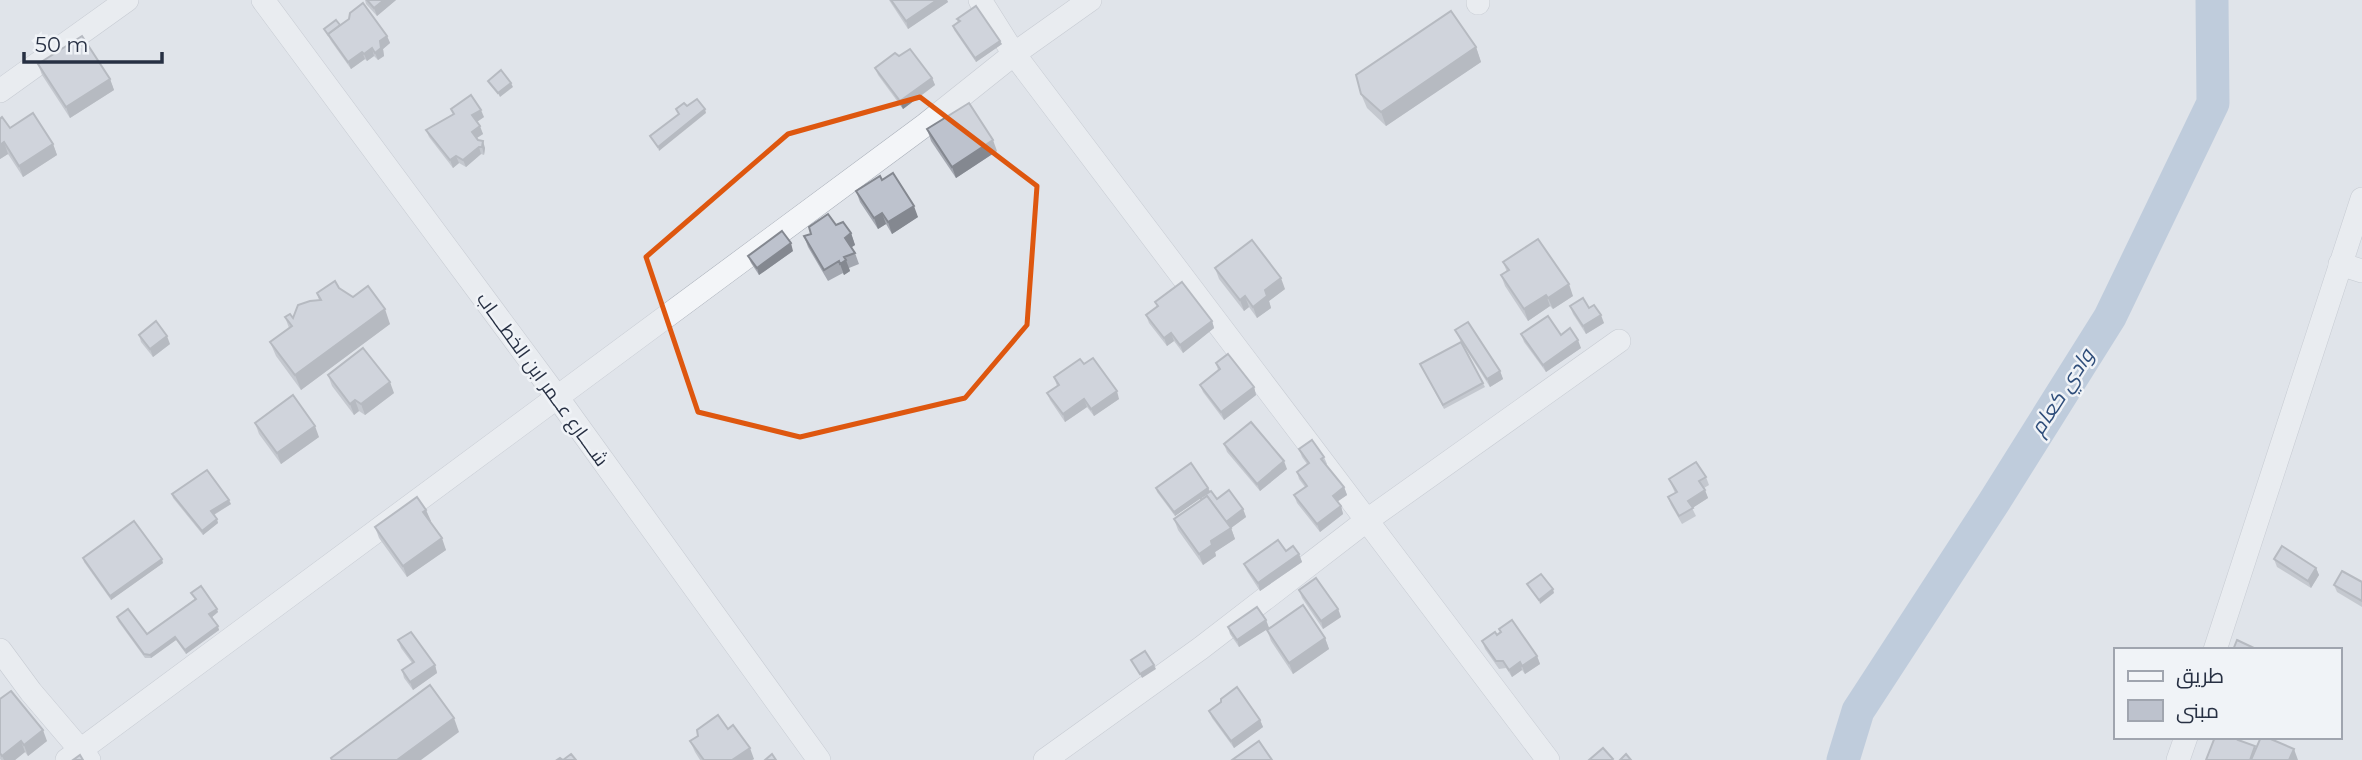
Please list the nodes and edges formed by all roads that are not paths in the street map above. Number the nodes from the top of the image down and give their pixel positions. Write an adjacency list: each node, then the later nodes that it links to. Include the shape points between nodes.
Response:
1 (127, 0): 6 (street)
2 (263, 0): 10 (street, شــــارع عــمر ابن الخطــــاب)
3 (980, 0): 5 (street)
4 (1090, 0): 5 (street)
5 (1014, 54): 10 (street); 11 (street)
6 (0, 91)
7 (2362, 199): 8 (street)
8 (2351, 268): 12 (street)
9 (1619, 341): 11 (street)
10 (557, 397): 15 (street); 16 (street, شــــارع عــمر ابن الخطــــاب)
11 (1366, 521): 17 (street, via 1201,649); 18 (street)
12 (2216, 648)
13 (0, 650): 15 (street)
14 (2185, 739): 19 (street)
15 (79, 756)
16 (819, 760)
17 (1045, 760)
18 (1548, 760)
19 (2178, 760)

